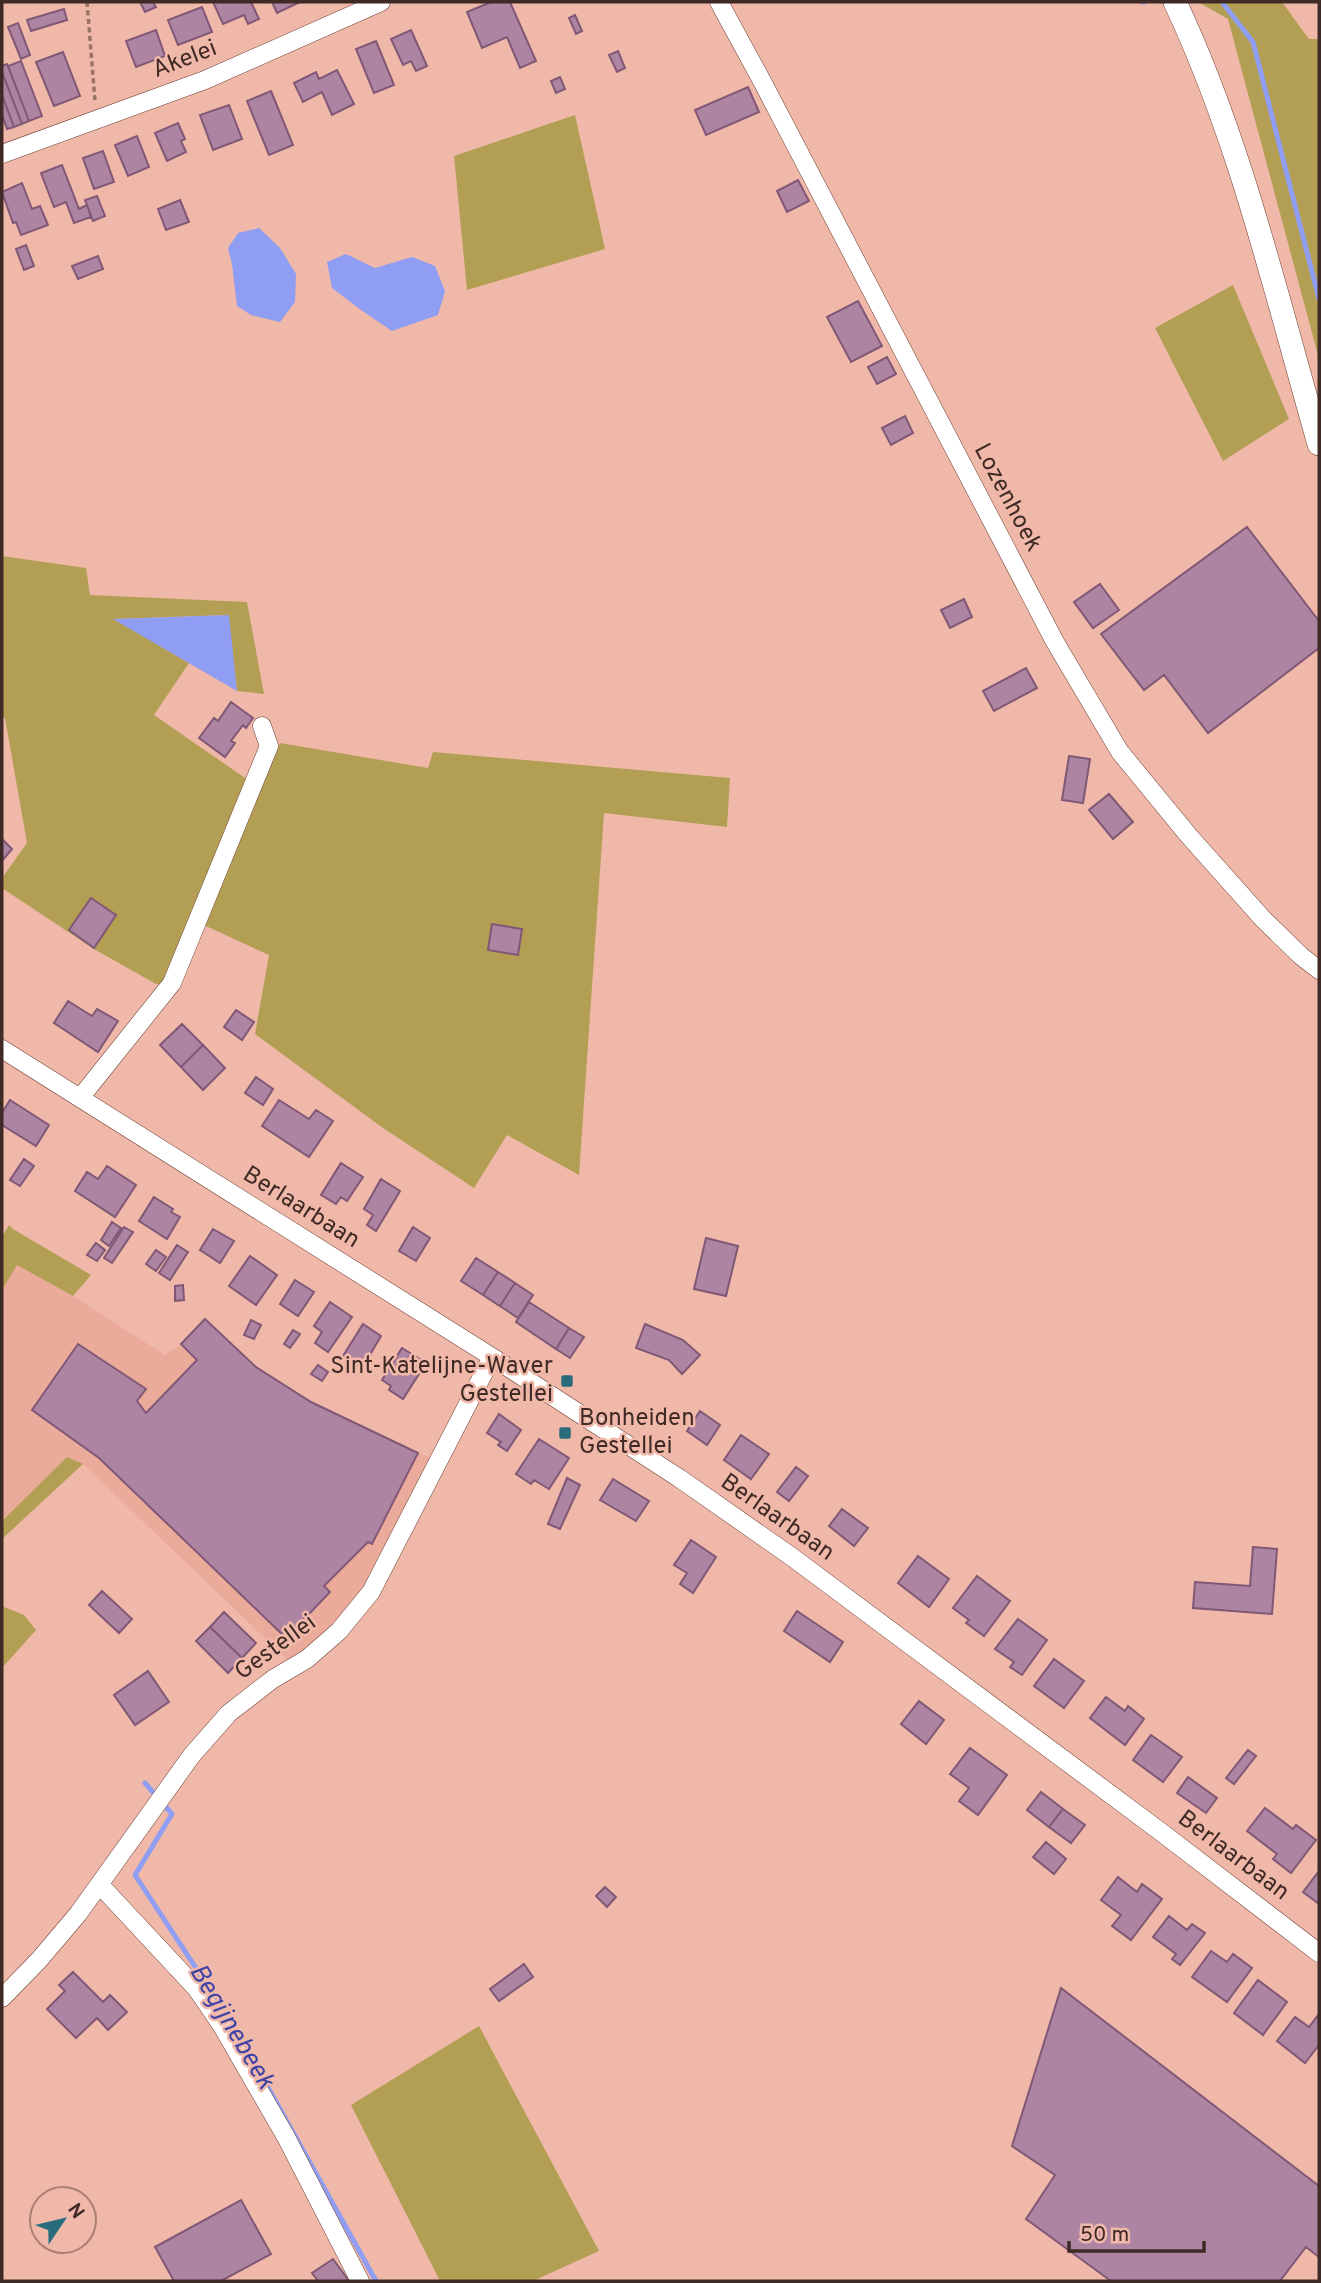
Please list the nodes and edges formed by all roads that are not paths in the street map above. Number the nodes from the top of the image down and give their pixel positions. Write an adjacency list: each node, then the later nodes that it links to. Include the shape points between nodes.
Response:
1 (381, 2): 4 (street, Akelei, via 205,80)
2 (719, 2): 7 (street, Lozenhoek, via 1048,630 1120,752 1263,919)
3 (1175, 2): 5 (main road, via 1246,187)
4 (2, 154)
5 (1319, 444)
6 (262, 726): 9 (street, via 269,746 172,983)
7 (1319, 970)
8 (2, 1049): 9 (street, Berlaarbaan)
9 (80, 1098): 10 (street, Berlaarbaan)
10 (492, 1357): 11 (street, Gestellei, via 371,1592 315,1652 229,1713 192,1755); 12 (street, Berlaarbaan, via 792,1557)
11 (100, 1885): 13 (street, Gestellei); 14 (street, via 196,1988 222,2026)
12 (1319, 1953)
13 (2, 1998)
14 (360, 2281)

